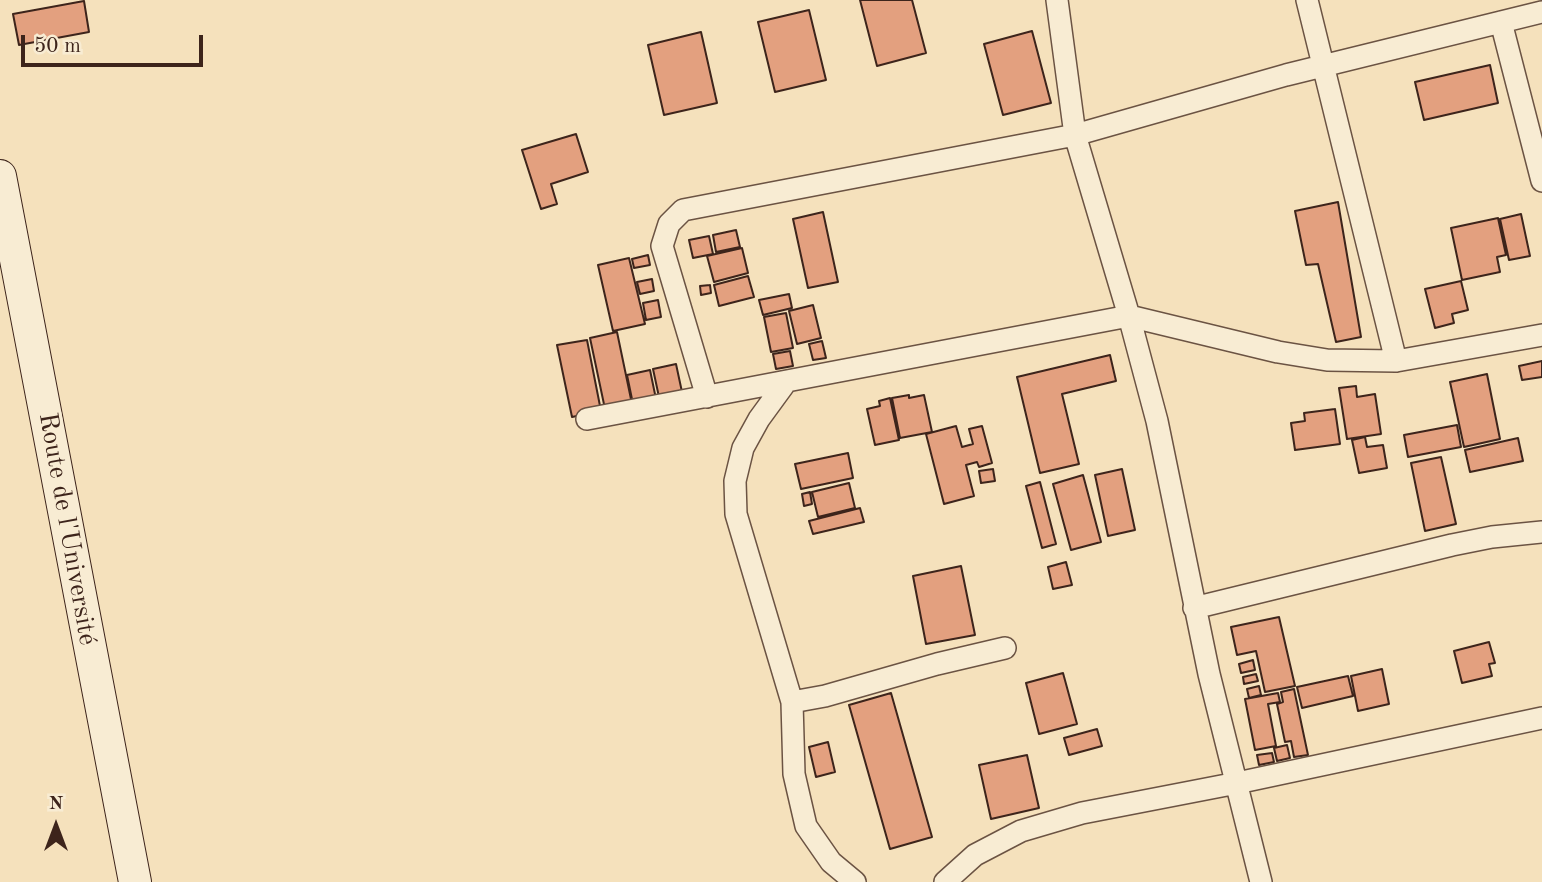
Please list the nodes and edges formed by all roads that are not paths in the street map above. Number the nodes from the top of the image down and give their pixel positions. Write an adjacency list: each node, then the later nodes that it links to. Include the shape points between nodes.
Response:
1 (1057, 0): 6 (street)
2 (1307, 0): 5 (street)
3 (1542, 12): 4 (street)
4 (1501, 22): 5 (street); 8 (street)
5 (1323, 66): 6 (street); 11 (street)
6 (1075, 135): 9 (street); 13 (street, via 683,211 669,224 662,246)
7 (0, 176): 21 (street, Route de l'Université)
8 (1542, 180)
9 (1129, 316): 11 (street, via 1278,352 1327,360); 12 (street); 16 (street, via 1157,421)
10 (1542, 335): 11 (street)
11 (1396, 361)
12 (786, 382): 13 (street); 18 (street, via 743,448 735,481 736,514)
13 (707, 397): 14 (street)
14 (587, 419)
15 (1542, 532): 16 (street, via 1451,545)
16 (1194, 608): 20 (street)
17 (1005, 648): 18 (street)
18 (792, 702): 22 (street, via 794,774 806,826 831,862)
19 (1542, 718): 20 (street)
20 (1237, 783): 23 (street, via 1082,813 1021,831 975,855); 24 (street)
21 (135, 882)
22 (855, 882)
23 (945, 882)
24 (1261, 882)

